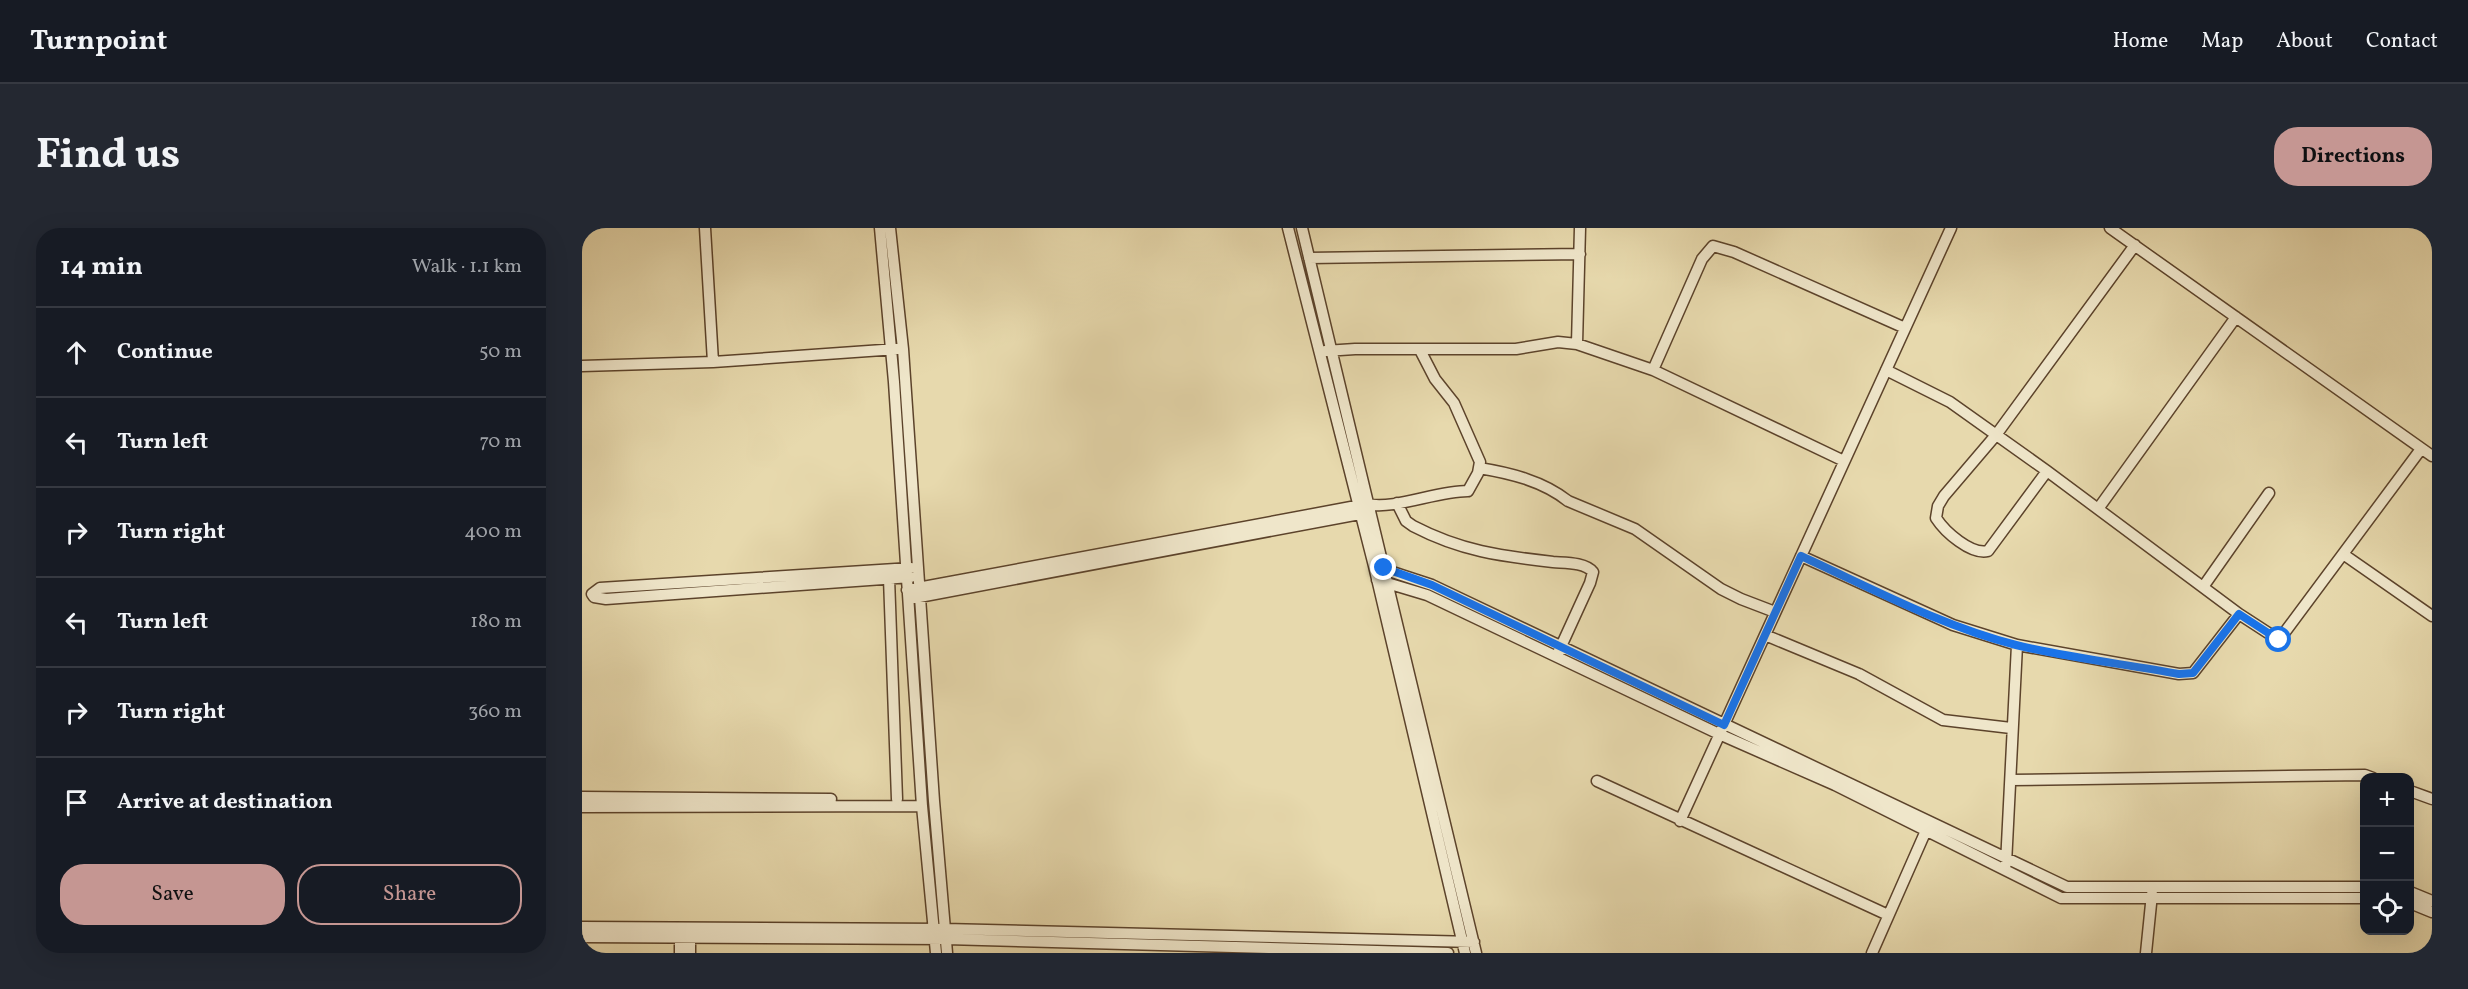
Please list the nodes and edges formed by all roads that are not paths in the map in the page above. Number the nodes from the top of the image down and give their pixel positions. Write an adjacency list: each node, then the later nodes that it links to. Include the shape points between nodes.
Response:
1 (705, 228): 20 (street)
2 (880, 228): 16 (street)
3 (890, 228): 15 (street)
4 (1288, 228): 19 (street)
5 (1302, 228): 11 (street)
6 (1580, 228): 10 (street)
7 (1951, 228): 13 (street)
8 (2110, 228): 9 (street)
9 (2135, 245): 12 (street); 24 (street)
10 (1580, 254): 11 (street); 14 (street)
11 (1309, 258): 18 (street)
12 (2236, 317): 25 (street); 33 (street)
13 (1905, 328): 22 (street, via 1713,246 1702,258); 23 (street)
14 (1577, 344): 17 (street); 22 (street)
15 (903, 349): 16 (street); 37 (street)
16 (890, 350): 20 (street); 38 (street)
17 (1420, 350): 18 (street); 28 (street, via 1435,379 1454,403 1480,462)
18 (1332, 351): 19 (street); 32 (street)
19 (1319, 352): 32 (street)
20 (712, 362): 21 (street)
21 (582, 366)
22 (1653, 370): 27 (street)
23 (1886, 370): 24 (street, via 1950,402); 27 (street)
24 (1996, 435): 29 (street); 29 (street, via 1944,496 1936,513 1939,523 1964,544 1988,551)
25 (2421, 449): 26 (street); 34 (street)
26 (2432, 456)
27 (1844, 461): 35 (street)
28 (1479, 468): 31 (street, via 1468,491 1449,491); 44 (street, via 1520,476 1635,529 1721,588)
29 (2047, 471): 33 (street)
30 (2269, 493): 41 (street)
31 (1397, 503): 32 (street); 49 (street, via 1413,526 1470,550 1591,569 1590,583)
32 (1366, 509): 36 (street); 42 (street)
33 (2098, 509): 41 (street)
34 (2343, 554): 45 (street, via 2279,640); 46 (street)
35 (1801, 556): 44 (street); 48 (street, via 1953,625)
36 (1379, 567): 40 (street); 49 (street, via 1432,585)
37 (918, 572): 38 (street); 42 (street)
38 (905, 573): 39 (street); 39 (street, via 600,588 592,594 606,598); 43 (street)
39 (889, 578): 57 (street)
40 (1382, 581): 49 (street, via 1427,595); 77 (street)
41 (2203, 587): 45 (street)
42 (920, 592): 43 (street); 74 (street)
43 (908, 594): 59 (street)
44 (1775, 612): 47 (street)
45 (2239, 614): 48 (street, via 2193,673 2179,674)
46 (2432, 616)
47 (1765, 635): 50 (street, via 1859,674 1943,720); 51 (street)
48 (2017, 645): 50 (street)
49 (1559, 651): 51 (street)
50 (2012, 728): 53 (street)
51 (1722, 729): 61 (street); 62 (street)
52 (2360, 775): 53 (street)
53 (2011, 780): 63 (street)
54 (1597, 782): 61 (street)
55 (2414, 793): 58 (street)
56 (582, 797): 57 (street)
57 (897, 799): 59 (street)
58 (2432, 799)
59 (922, 802): 60 (street); 74 (street)
60 (582, 807)
61 (1680, 820): 71 (street)
62 (1928, 827): 63 (street); 71 (street)
63 (2006, 865): 65 (street, via 2061,898)
64 (2360, 887): 65 (street)
65 (2152, 893): 67 (street); 85 (street)
66 (2414, 894): 68 (street)
67 (2360, 898)
68 (2432, 901)
69 (2414, 905): 70 (street)
70 (2432, 912)
71 (1888, 915): 84 (street)
72 (582, 927): 73 (street)
73 (685, 933): 74 (street); 76 (street); 79 (street); 80 (street)
74 (940, 934): 75 (street); 81 (street); 82 (street)
75 (1068, 937): 77 (street); 78 (street)
76 (582, 938)
77 (1470, 948)
78 (1351, 952): 83 (street)
79 (680, 953)
80 (690, 953)
81 (936, 953)
82 (947, 953)
83 (1448, 953)
84 (1872, 953)
85 (2146, 953)

